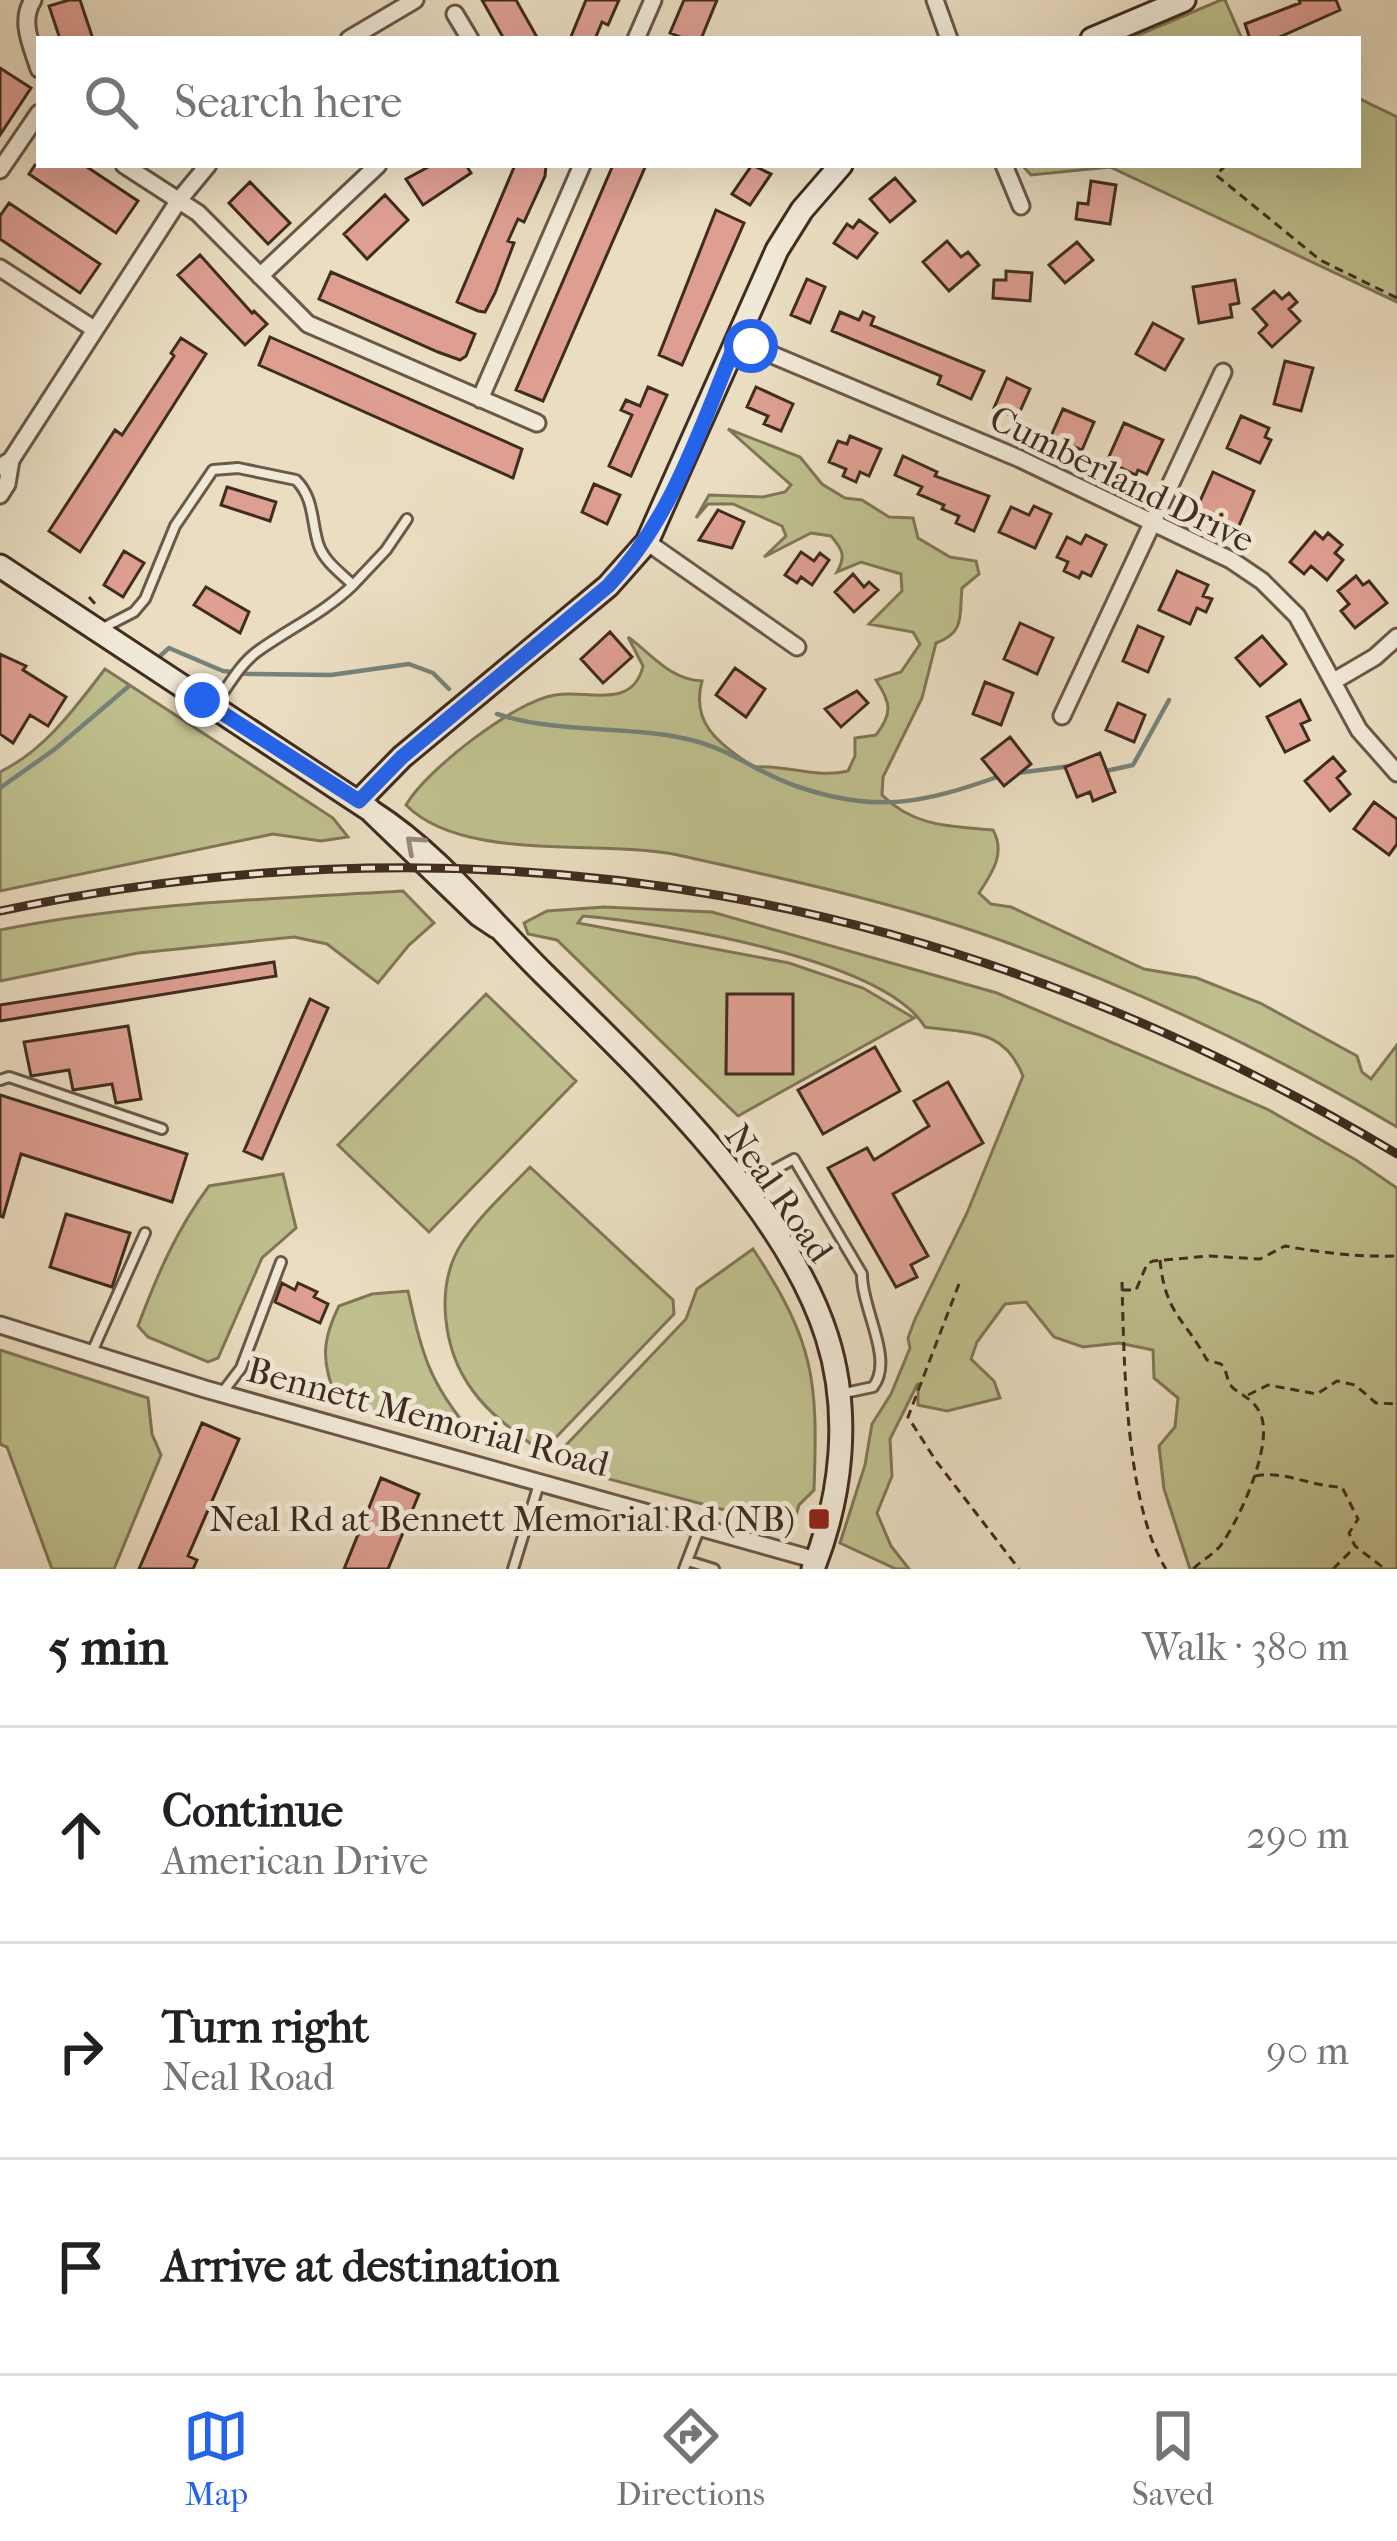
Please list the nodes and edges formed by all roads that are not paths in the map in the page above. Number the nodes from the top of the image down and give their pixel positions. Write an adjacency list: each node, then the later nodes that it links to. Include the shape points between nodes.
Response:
1 (33, 0): 13 (street, via 26,24)
2 (415, 0): 6 (street)
3 (653, 0): 10 (street)
4 (935, 0): 11 (street)
5 (1184, 0): 12 (street)
6 (396, 5): 8 (street)
7 (455, 14): 9 (street)
8 (354, 36)
9 (468, 36)
10 (637, 36)
11 (948, 36)
12 (1099, 36)
13 (36, 59)
14 (36, 116): 21 (street)
15 (129, 168): 22 (street)
16 (206, 168): 22 (street)
17 (371, 168): 25 (street)
18 (581, 168): 29 (street)
19 (839, 168): 27 (street, via 787,232)
20 (1005, 168): 23 (street)
21 (0, 170)
22 (179, 200): 25 (street); 26 (street)
23 (1021, 206)
24 (0, 268): 26 (street)
25 (260, 276): 29 (street, via 308,324)
26 (94, 329): 31 (street)
27 (737, 340): 34 (street, Cumberland Drive); 35 (street)
28 (1223, 372): 34 (street)
29 (480, 399): 30 (street)
30 (537, 423)
31 (5, 463): 32 (street, via 8,484)
32 (0, 496)
33 (407, 519): 37 (lane)
34 (1153, 522): 41 (street, Cumberland Drive, via 1262,581 1297,616); 43 (street)
35 (647, 542): 40 (street); 45 (street, via 608,586 402,757)
36 (0, 566): 38 (street, Neal Road)
37 (353, 585): 38 (lane, via 326,558 296,480 224,467 207,476 175,526 146,599); 42 (lane, via 244,664)
38 (96, 631): 42 (street, Neal Road)
39 (1397, 637): 41 (street)
40 (796, 647)
41 (1334, 681): 44 (street, Cumberland Drive, via 1359,730)
42 (213, 707): 45 (street, Neal Road)
43 (1062, 716)
44 (1397, 773)
45 (365, 807): 48 (street, Neal Road, via 496,927 680,1114)
46 (0, 1080): 47 (lane)
47 (162, 1129)
48 (739, 1186): 54 (street, Neal Road, via 810,1296); 54 (lane, via 794,1160 862,1274 882,1373 873,1387)
49 (145, 1233): 52 (lane)
50 (281, 1262): 53 (lane, via 241,1368)
51 (0, 1325): 52 (street, Bennett Memorial Road)
52 (91, 1354): 53 (street, Bennett Memorial Road)
53 (220, 1394): 55 (street, Bennett Memorial Road)
54 (839, 1394): 58 (street, Neal Road, via 832,1511)
55 (539, 1483): 56 (street, Bennett Memorial Road); 59 (lane)
56 (701, 1526): 57 (lane); 58 (street, Bennett Memorial Road)
57 (686, 1565): 60 (lane)
58 (814, 1565): 61 (street, Bennett Memorial Road)
59 (513, 1569)
60 (714, 1569)
61 (838, 1569)

